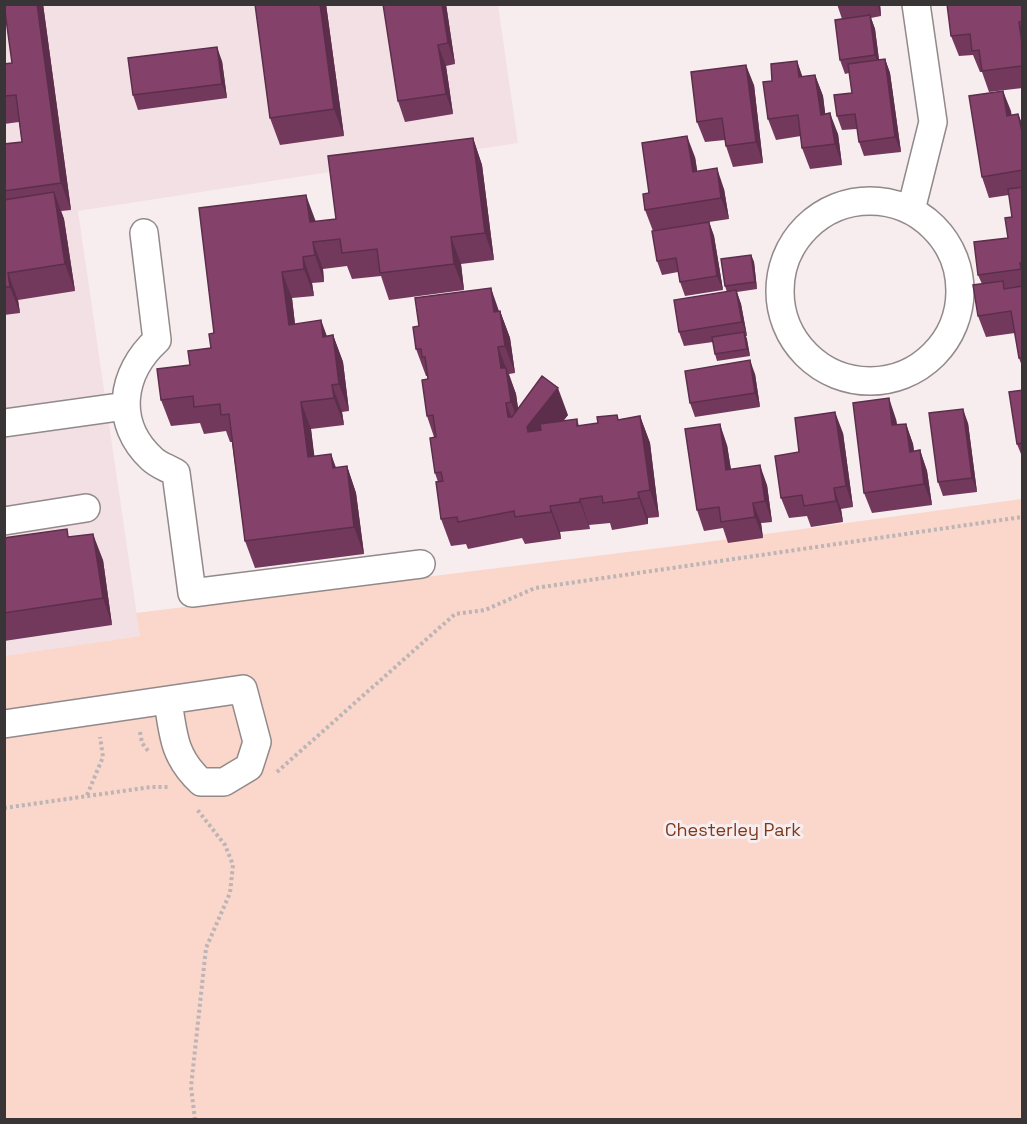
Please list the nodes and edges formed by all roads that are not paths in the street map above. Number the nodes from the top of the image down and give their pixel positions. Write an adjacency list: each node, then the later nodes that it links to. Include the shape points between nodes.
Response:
1 (916, 4): 2 (street, via 933,122)
2 (910, 210): 2 (street, via 882,201 852,202 824,213 801,232 786,258 780,287 784,317 797,344 818,365 844,378 874,382 903,375 928,361 948,338 959,310 960,280 952,252 935,228)
3 (144, 233): 4 (street, via 158,340 143,353 127,385)
4 (126, 406): 5 (street); 8 (street, via 136,442 153,460 176,472 192,593)
5 (4, 423)
6 (86, 508): 7 (street)
7 (4, 520)
8 (421, 564)
9 (168, 700): 10 (street)
10 (4, 724)

